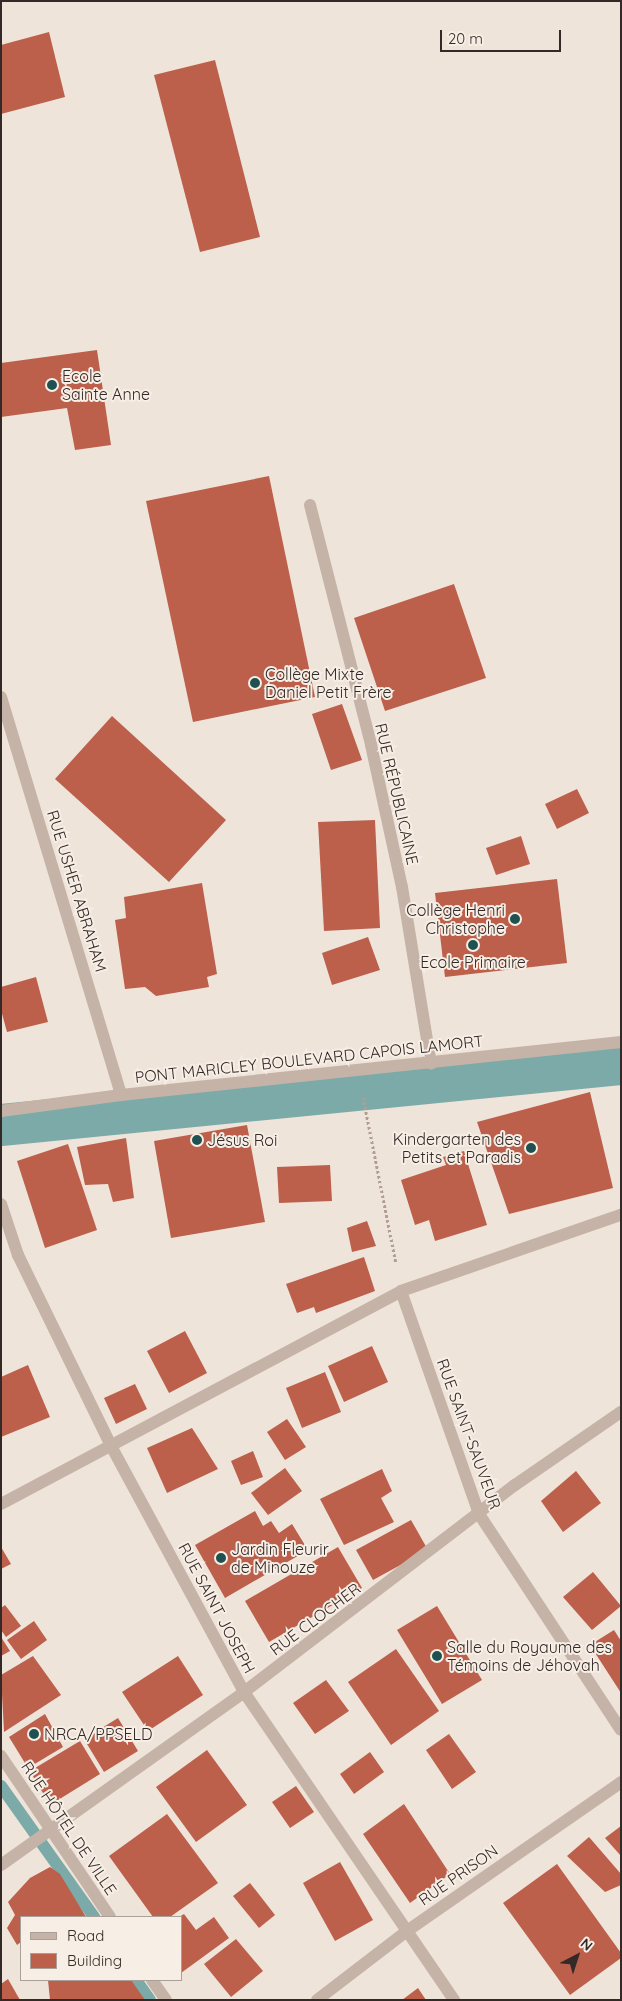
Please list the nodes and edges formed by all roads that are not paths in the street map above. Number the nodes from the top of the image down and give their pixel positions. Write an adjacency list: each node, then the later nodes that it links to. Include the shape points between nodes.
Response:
1 (310, 505): 4 (street, RUE RÉPUBLICAINE, via 371,745 402,887)
2 (1, 697): 5 (street, RUE USHER ABRAHAM)
3 (621, 1042): 4 (street, PONT MARICLEY BOULEVARD CAPOIS LAMORT)
4 (431, 1064): 5 (street, PONT MARICLEY BOULEVARD CAPOIS LAMORT)
5 (121, 1095): 6 (street, PONT MARICLEY BOULEVARD CAPOIS LAMORT)
6 (1, 1112)
7 (1, 1204): 11 (street, RUE SAINT JOSEPH, via 18,1255)
8 (621, 1215): 9 (street)
9 (401, 1291): 11 (street); 13 (street, RUE SAINT-SAUVEUR)
10 (621, 1412): 13 (street, RUE CLOCHER, via 515,1485)
11 (110, 1444): 12 (street); 14 (street, RUE SAINT JOSEPH)
12 (1, 1504)
13 (479, 1514): 14 (street, RUE CLOCHER); 15 (street, RUE SAINT-SAUVEUR)
14 (244, 1692): 18 (street, RUE CLOCHER); 21 (street, RUE SAINT JOSEPH)
15 (621, 1730)
16 (1, 1756): 18 (street, RUE HÔTEL DE VILLE)
17 (621, 1782): 21 (street, RUE PRISON)
18 (47, 1832): 19 (street, RUE CLOCHER); 20 (street, RUE HÔTEL DE VILLE)
19 (1, 1865)
20 (109, 1916)
21 (407, 1931): 24 (street, RUE PRISON); 25 (street, RUE SAINT JOSEPH)
22 (153, 1981): 23 (street)
23 (166, 2000)
24 (317, 2000)
25 (454, 2000)

